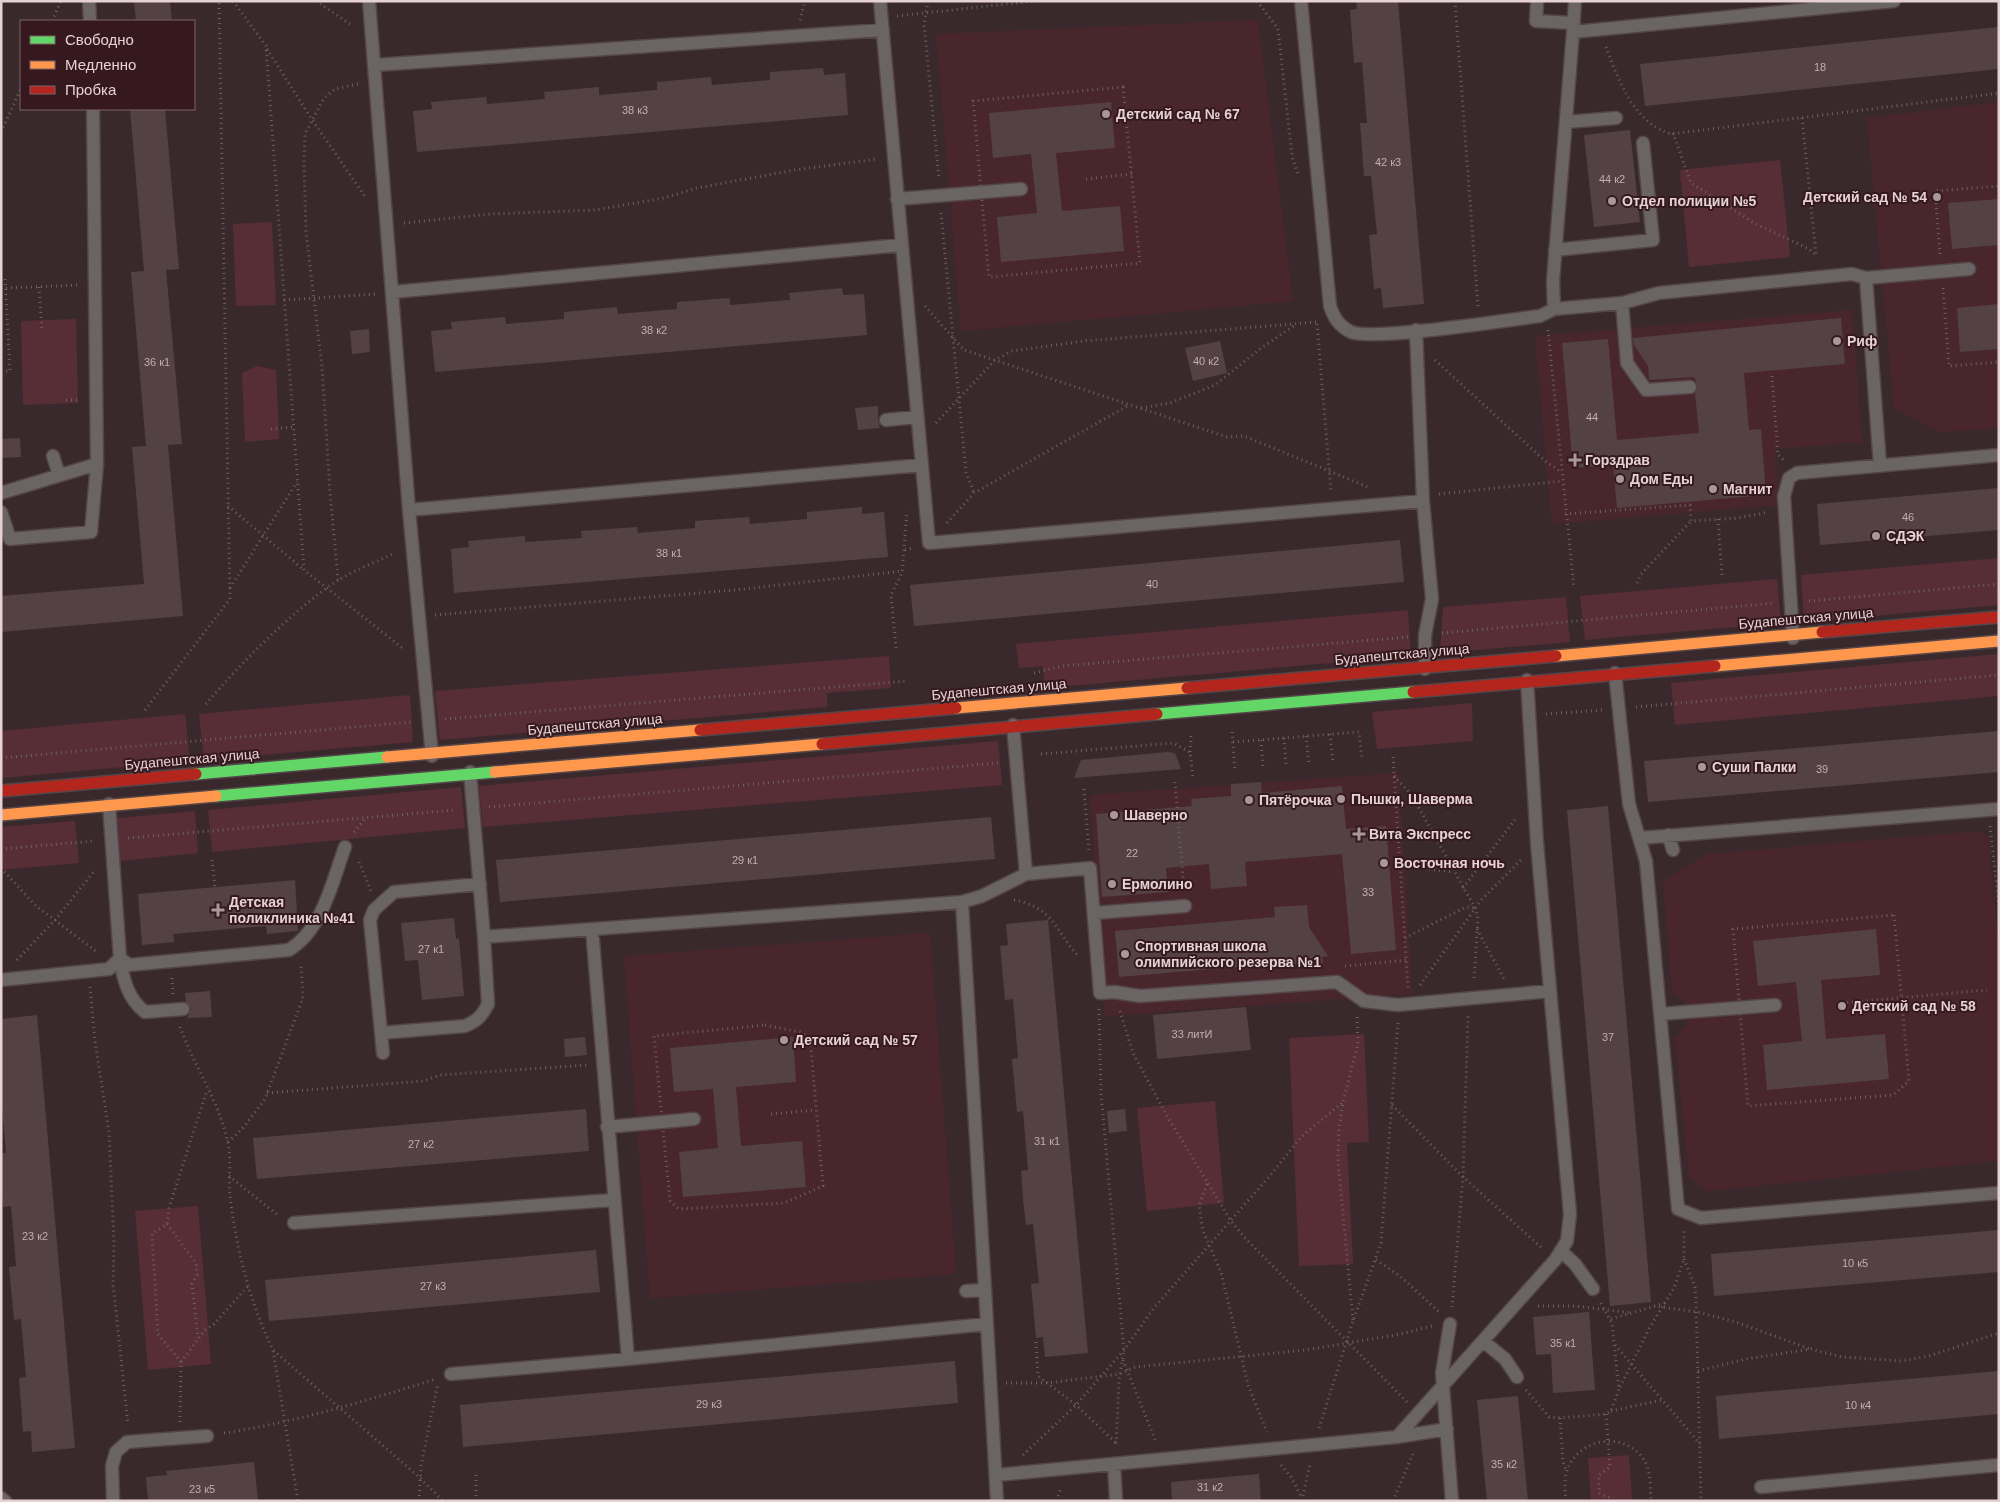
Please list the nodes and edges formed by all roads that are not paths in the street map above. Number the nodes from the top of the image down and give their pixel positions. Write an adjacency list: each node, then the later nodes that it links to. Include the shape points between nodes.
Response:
1 (89, 1): 8 (lane)
2 (369, 1): 11 (lane)
3 (880, 1): 9 (lane)
4 (1300, 1): 25 (lane, via 1332,312 1338,322 1352,332)
5 (1537, 1): 10 (lane, via 1536,21)
6 (1575, 1): 10 (lane)
7 (1894, 1): 10 (lane, via 1599,30)
8 (90, 20)
9 (882, 24): 11 (lane); 17 (lane)
10 (1573, 28): 14 (lane)
11 (375, 65): 22 (lane)
12 (93, 110): 31 (lane)
13 (1616, 118): 14 (lane)
14 (1566, 122): 19 (lane)
15 (1643, 143): 19 (lane, via 1653,240)
16 (1021, 189): 17 (lane)
17 (897, 199): 18 (lane)
18 (901, 244): 22 (lane); 27 (lane)
19 (1555, 250): 24 (lane)
20 (1969, 269): 21 (lane)
21 (1866, 278): 23 (lane, via 1852,274 1659,293); 33 (lane)
22 (394, 292): 37 (lane)
23 (1622, 304): 24 (lane); 26 (lane, via 1628,363 1646,390)
24 (1554, 309): 25 (lane, via 1540,316)
25 (1416, 337): 36 (lane)
26 (1690, 387)
27 (918, 417): 28 (lane); 32 (lane)
28 (886, 420)
29 (1999, 455): 33 (lane)
30 (53, 456): 34 (lane)
31 (97, 464): 34 (lane); 38 (lane, via 91,532 10,539)
32 (922, 465): 36 (lane, via 929,543); 37 (lane)
33 (1880, 465): 40 (lane, via 1797,473 1789,478 1785,510)
34 (59, 475): 35 (lane)
35 (1, 493)
36 (1423, 498): 45 (lane, via 1432,600 1425,635)
37 (409, 510): 52 (lane)
38 (1, 512)
39 (1999, 617): 40 (street, Будапештская улица)
40 (1793, 635): 42 (street, Будапештская улица); 44 (lane)
41 (1999, 641): 44 (street)
42 (1613, 650): 43 (street, Будапештская улица); 46 (lane)
43 (1525, 658): 45 (street, Будапештская улица); 47 (lane)
44 (1795, 659): 46 (street)
45 (1425, 667): 48 (lane); 49 (street, Будапештская улица)
46 (1615, 674): 47 (street); 61 (lane, via 1628,804)
47 (1528, 682): 48 (street); 73 (lane)
48 (1427, 691): 50 (street)
49 (1011, 703): 50 (lane); 51 (street, Будапештская улица)
50 (1013, 727): 53 (street); 64 (lane)
51 (468, 750): 52 (street, Будапештская улица); 53 (lane)
52 (432, 753): 54 (lane); 55 (street, Будапештская улица)
53 (470, 774): 54 (street); 65 (lane)
54 (434, 777): 57 (street)
55 (107, 781): 56 (street, Будапештская улица); 57 (lane)
56 (1, 791)
57 (109, 806): 59 (street); 71 (lane)
58 (1999, 809): 60 (lane)
59 (1, 815)
60 (1668, 835): 61 (lane); 63 (lane)
61 (1640, 838): 76 (lane, via 1646,861)
62 (345, 848): 71 (lane, via 326,900 310,931 289,950 129,966)
63 (1673, 850)
64 (1026, 874): 66 (lane, via 982,896); 68 (lane, via 1090,868)
65 (480, 884): 70 (lane); 77 (lane, via 394,892 378,905 370,920)
66 (962, 902): 69 (lane); 86 (lane)
67 (1185, 906): 68 (lane)
68 (1094, 913): 73 (lane, via 1100,993 1140,996 1336,982 1364,1001 1404,1004)
69 (592, 929): 70 (lane); 80 (lane)
70 (484, 937): 77 (lane, via 488,1004 475,1022 465,1026)
71 (120, 958): 72 (lane, via 109,969); 75 (lane, via 123,976 136,1005 145,1012)
72 (1, 980)
73 (1550, 991): 84 (lane, via 1570,1214 1567,1241)
74 (1775, 1005): 76 (lane)
75 (183, 1009)
76 (1660, 1014): 81 (lane, via 1678,1209 1701,1218)
77 (381, 1033): 78 (lane)
78 (383, 1053)
79 (694, 1119): 80 (lane)
80 (607, 1127): 82 (lane)
81 (1999, 1193)
82 (613, 1200): 83 (lane); 91 (lane)
83 (294, 1223)
84 (1561, 1250): 85 (lane); 90 (lane)
85 (1593, 1289)
86 (985, 1290): 87 (lane); 88 (lane)
87 (966, 1292)
88 (987, 1324): 91 (lane); 100 (lane)
89 (1450, 1324): 94 (lane, via 1442,1373)
90 (1483, 1342): 93 (lane, via 1505,1359); 94 (lane)
91 (628, 1359): 92 (lane)
92 (451, 1374)
93 (1517, 1377)
94 (1444, 1387): 95 (lane); 97 (lane)
95 (1447, 1429): 97 (lane); 107 (lane)
96 (207, 1436): 104 (lane, via 127,1442 116,1452 112,1466)
97 (1397, 1437): 98 (lane)
98 (1114, 1464): 100 (lane); 106 (lane)
99 (1999, 1465): 101 (lane)
100 (996, 1475): 105 (lane)
101 (1761, 1487)
102 (1, 1498): 103 (lane)
103 (6, 1501)
104 (113, 1501)
105 (997, 1501)
106 (1116, 1501)
107 (1452, 1501)

